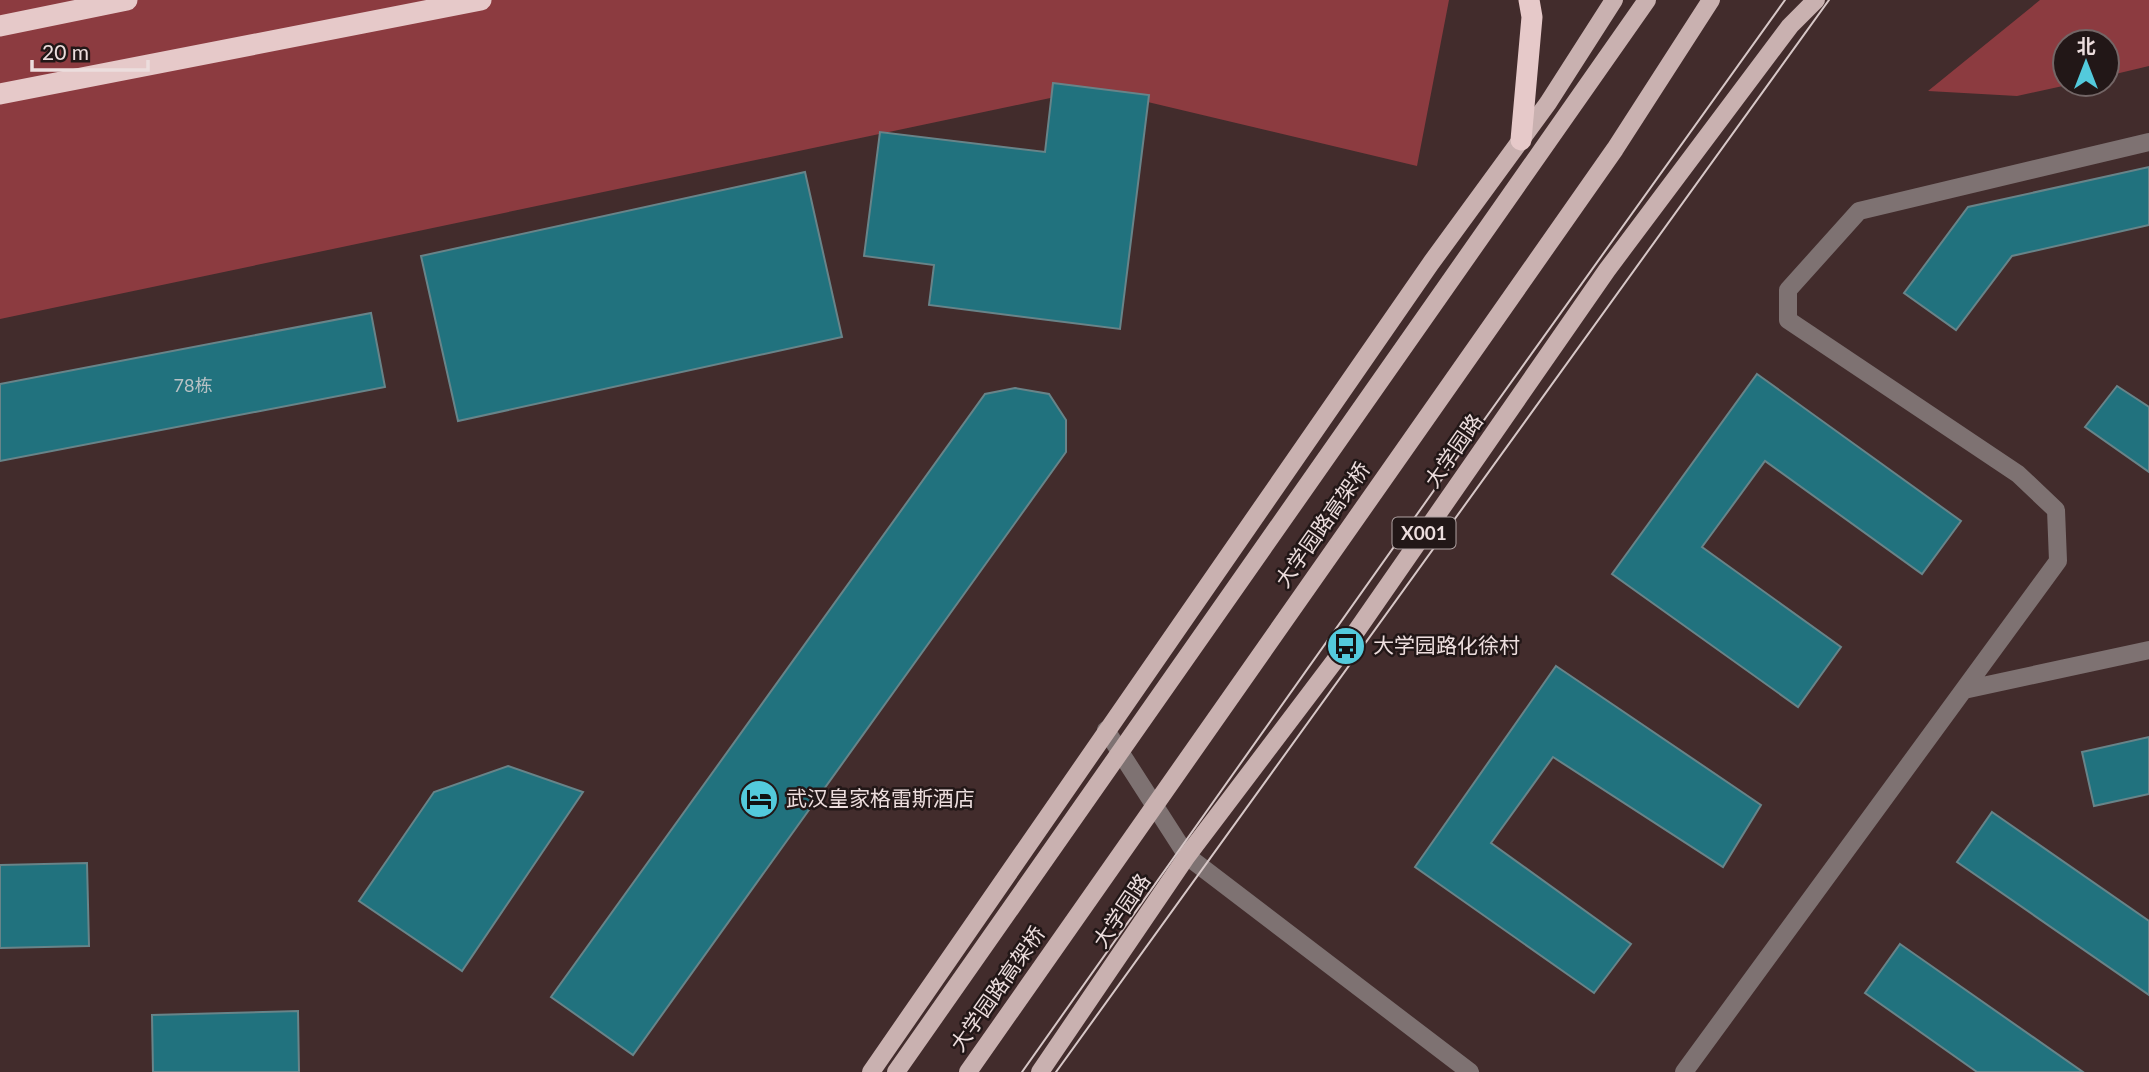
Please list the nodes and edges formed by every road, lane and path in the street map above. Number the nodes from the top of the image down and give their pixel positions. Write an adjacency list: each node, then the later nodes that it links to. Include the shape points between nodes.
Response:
1 (127, 0): 8 (highway)
2 (481, 0): 9 (highway)
3 (1529, 0): 10 (highway, via 1532,17)
4 (1614, 0): 10 (main road)
5 (1647, 0): 17 (main road)
6 (1711, 0): 18 (main road, 大学园路高架桥, via 1607,160)
7 (1816, 0): 15 (main road, 大学园路 / X001, via 1790,26 1607,270 1346,646)
8 (0, 26)
9 (0, 94)
10 (1521, 140): 14 (main road)
11 (2149, 142): 13 (street, via 1859,211 1788,290 1788,320 2018,474 2056,510 2058,561)
12 (2149, 650): 13 (street)
13 (1964, 690): 21 (street)
14 (1106, 730): 15 (street); 16 (main road)
15 (1187, 856): 19 (main road, 大学园路 / X001); 20 (street)
16 (871, 1072)
17 (896, 1072)
18 (968, 1072)
19 (1040, 1072)
20 (1470, 1072)
21 (1684, 1072)

